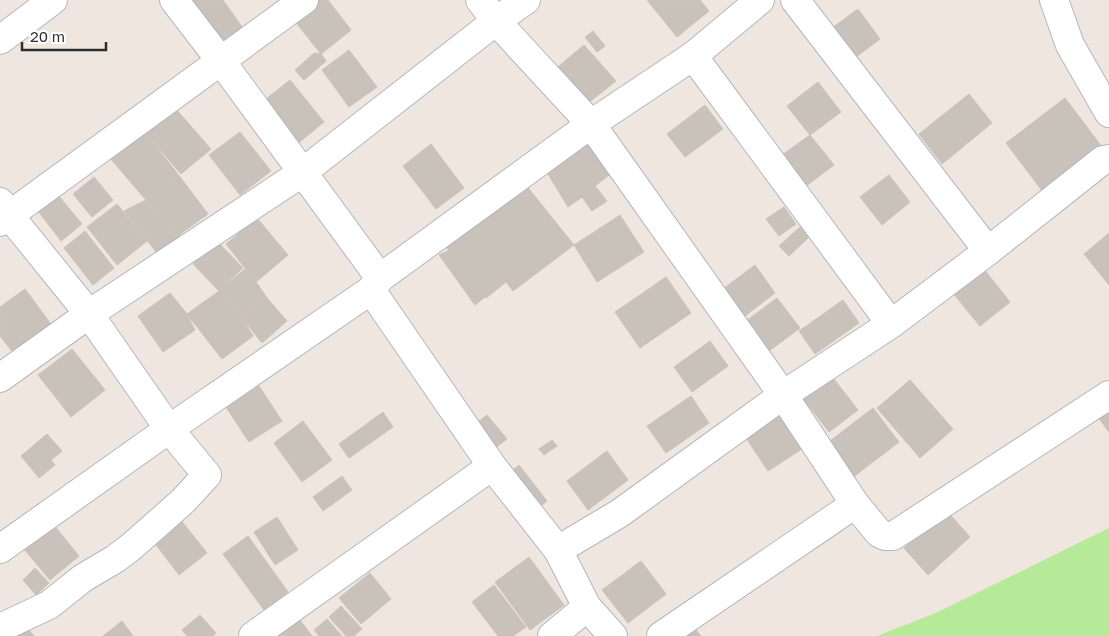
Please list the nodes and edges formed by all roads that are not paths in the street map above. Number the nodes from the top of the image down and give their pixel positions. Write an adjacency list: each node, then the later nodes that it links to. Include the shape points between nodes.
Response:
1 (53, 0): 9 (street)
2 (174, 0): 11 (street)
3 (304, 0): 11 (street)
4 (526, 0): 8 (street)
5 (760, 0): 10 (street)
6 (796, 0): 17 (street)
7 (1054, 0): 12 (street, via 1070,45)
8 (488, 10): 13 (street); 15 (street)
9 (0, 40)
10 (693, 56): 13 (street); 20 (street)
11 (221, 61): 15 (street); 16 (street)
12 (1109, 113)
13 (591, 124): 18 (street); 22 (street)
14 (1109, 159): 17 (street, via 1103,160)
15 (303, 172): 18 (street); 19 (street)
16 (3, 213): 19 (street)
17 (988, 251): 20 (street)
18 (375, 284): 24 (street); 25 (street)
19 (89, 314): 21 (street); 24 (street)
20 (890, 324): 22 (street)
21 (0, 378)
22 (783, 395): 26 (street); 28 (street, via 620,513)
23 (1109, 395): 26 (street, via 893,536 879,533)
24 (169, 429): 27 (street); 30 (street, via 207,475 131,547 49,605)
25 (492, 466): 28 (street); 31 (street)
26 (855, 504): 34 (street)
27 (0, 549)
28 (558, 550): 29 (street)
29 (587, 607): 32 (street); 33 (street)
30 (0, 628)
31 (253, 636)
32 (552, 636)
33 (613, 636)
34 (661, 636)

